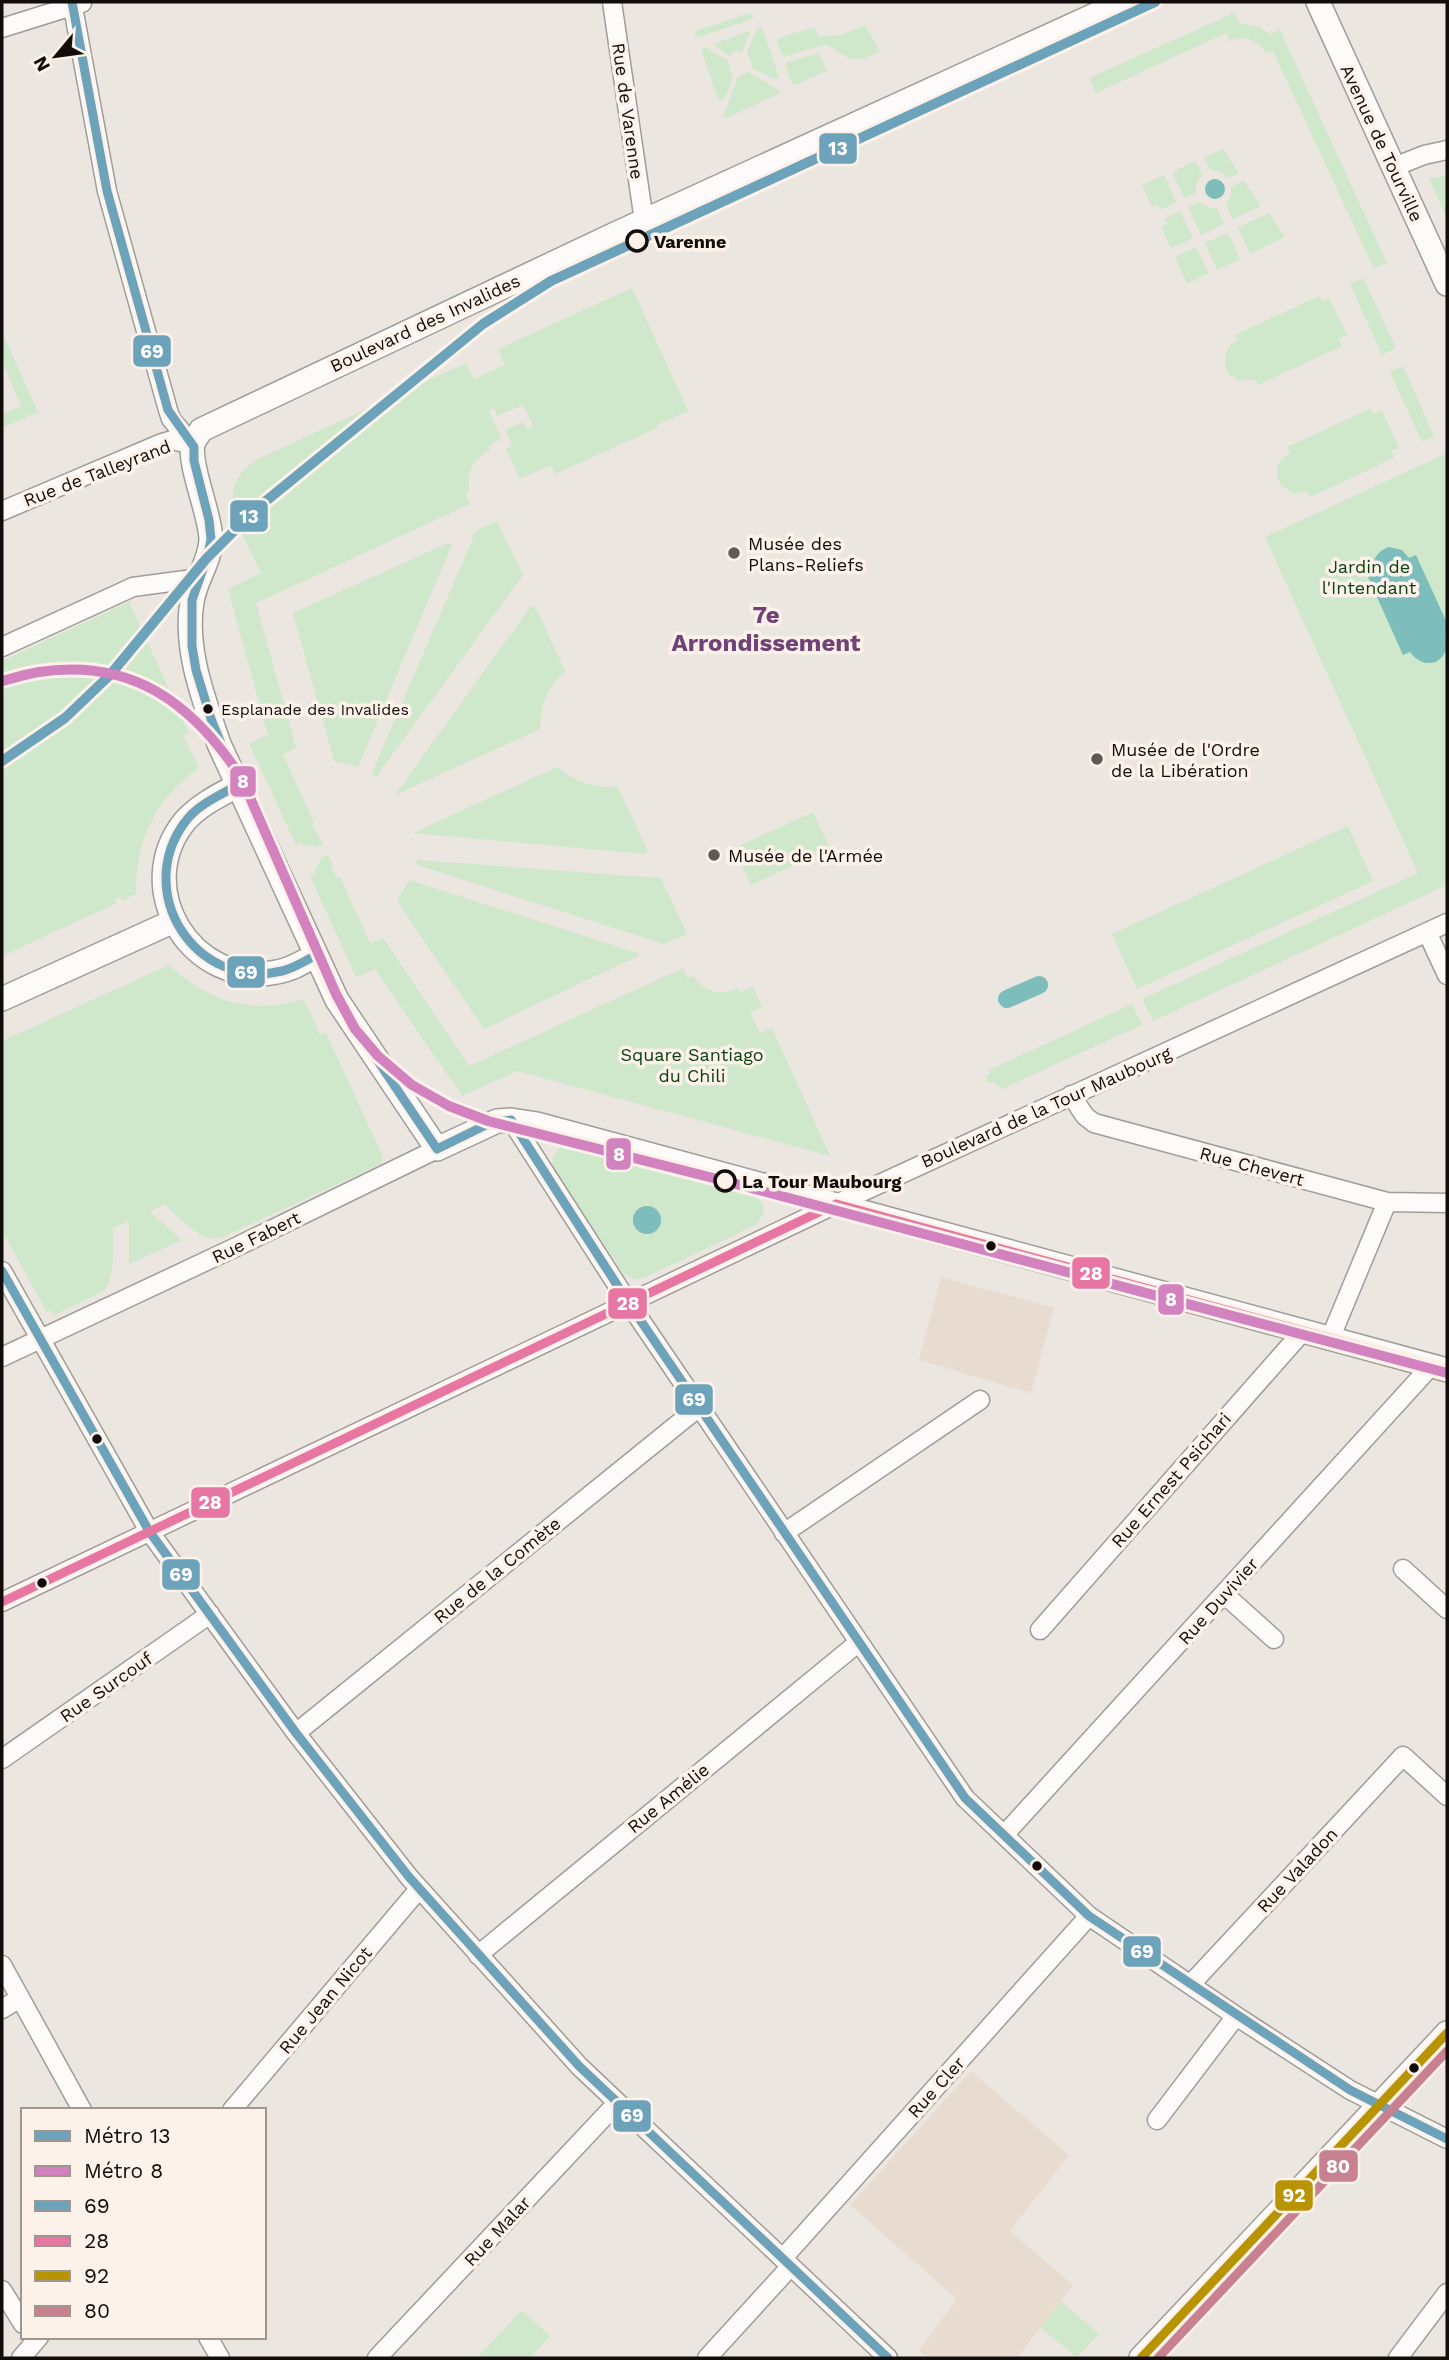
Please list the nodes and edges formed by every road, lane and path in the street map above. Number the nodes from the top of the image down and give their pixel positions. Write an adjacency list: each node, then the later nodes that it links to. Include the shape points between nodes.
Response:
1 (612, 2): 8 (street, Rue de Varenne)
2 (1123, 2): 8 (main road, Boulevard des Invalides)
3 (1318, 2): 7 (main road, Avenue de Tourville)
4 (76, 3): 5 (street); 10 (street, via 107,191 171,419)
5 (2, 29)
6 (1447, 150): 7 (street)
7 (1394, 167): 9 (main road, Avenue de Tourville)
8 (644, 221): 10 (main road, Boulevard des Invalides, via 210,425 201,430)
9 (1447, 281)
10 (193, 445): 11 (street, Rue de Talleyrand, via 172,440 162,443); 12 (main road, via 211,538)
11 (2, 511)
12 (200, 578): 13 (street, via 132,587); 14 (main road, via 190,620 195,664 219,744)
13 (2, 647)
14 (238, 785): 15 (main road, via 200,807 174,839 164,879); 18 (main road)
15 (173, 921): 18 (main road, via 195,951 235,972 277,972); 20 (main road)
16 (1447, 923): 17 (street, Boulevard de la Tour Maubourg)
17 (1427, 932): 19 (street); 21 (street, Boulevard de la Tour Maubourg)
18 (316, 955): 23 (main road, via 337,1000)
19 (1447, 975)
20 (2, 999)
21 (1071, 1095): 24 (street, Rue Chevert, via 1094,1123); 26 (street, Boulevard de la Tour Maubourg)
22 (511, 1120): 23 (main road, Rue Fabert, via 488,1124); 26 (main road); 28 (street)
23 (437, 1149): 30 (street, Rue Fabert)
24 (1387, 1202): 25 (street, Rue Chevert); 31 (street)
25 (1447, 1203)
26 (836, 1204): 28 (street, Boulevard de la Tour Maubourg); 29 (main road)
27 (2, 1271): 30 (street)
28 (628, 1302): 35 (street); 36 (street, Boulevard de la Tour Maubourg)
29 (1303, 1331): 31 (main road); 43 (street, Rue Ernest Psichari)
30 (40, 1339): 32 (street, Rue Fabert); 36 (street)
31 (1330, 1339): 33 (main road)
32 (2, 1357)
33 (1439, 1368): 39 (street, Rue Duvivier)
34 (980, 1400): 37 (street)
35 (699, 1407): 37 (street); 46 (street, Rue de la Comète)
36 (149, 1531): 40 (street, Boulevard de la Tour Maubourg); 42 (street)
37 (784, 1532): 45 (street)
38 (1403, 1569): 41 (street)
39 (1224, 1594): 44 (street); 49 (street, Rue Duvivier)
40 (2, 1602)
41 (1447, 1609)
42 (210, 1614): 46 (street); 47 (street, Rue Surcouf)
43 (1040, 1630)
44 (1274, 1639)
45 (859, 1642): 49 (street, via 965,1798); 52 (street, Rue Amélie)
46 (296, 1733): 50 (street)
47 (2, 1759)
48 (1447, 1796): 54 (street, Rue Valadon, via 1403,1756)
49 (1004, 1835): 51 (street)
50 (419, 1889): 52 (street); 62 (street, Rue Jean Nicot)
51 (1089, 1916): 54 (street); 65 (street, Rue Cler)
52 (478, 1955): 59 (street)
53 (2, 1965): 55 (street)
54 (1191, 1985): 57 (street)
55 (20, 1998): 56 (street); 61 (street)
56 (2, 2009)
57 (1237, 2016): 60 (street); 63 (street)
58 (1447, 2033): 60 (main road)
59 (617, 2103): 65 (street); 74 (street, Rue Malar)
60 (1378, 2106): 64 (street); 77 (main road)
61 (81, 2108)
62 (234, 2108)
63 (1157, 2120)
64 (1447, 2139)
65 (787, 2262): 75 (street, Rue Cler); 76 (street)
66 (2, 2290): 68 (street)
67 (1447, 2293): 78 (street)
68 (21, 2320)
69 (35, 2339): 71 (street); 72 (street)
70 (209, 2339): 73 (street)
71 (21, 2358)
72 (45, 2358)
73 (219, 2358)
74 (377, 2358)
75 (707, 2358)
76 (888, 2358)
77 (1141, 2358)
78 (1398, 2358)

